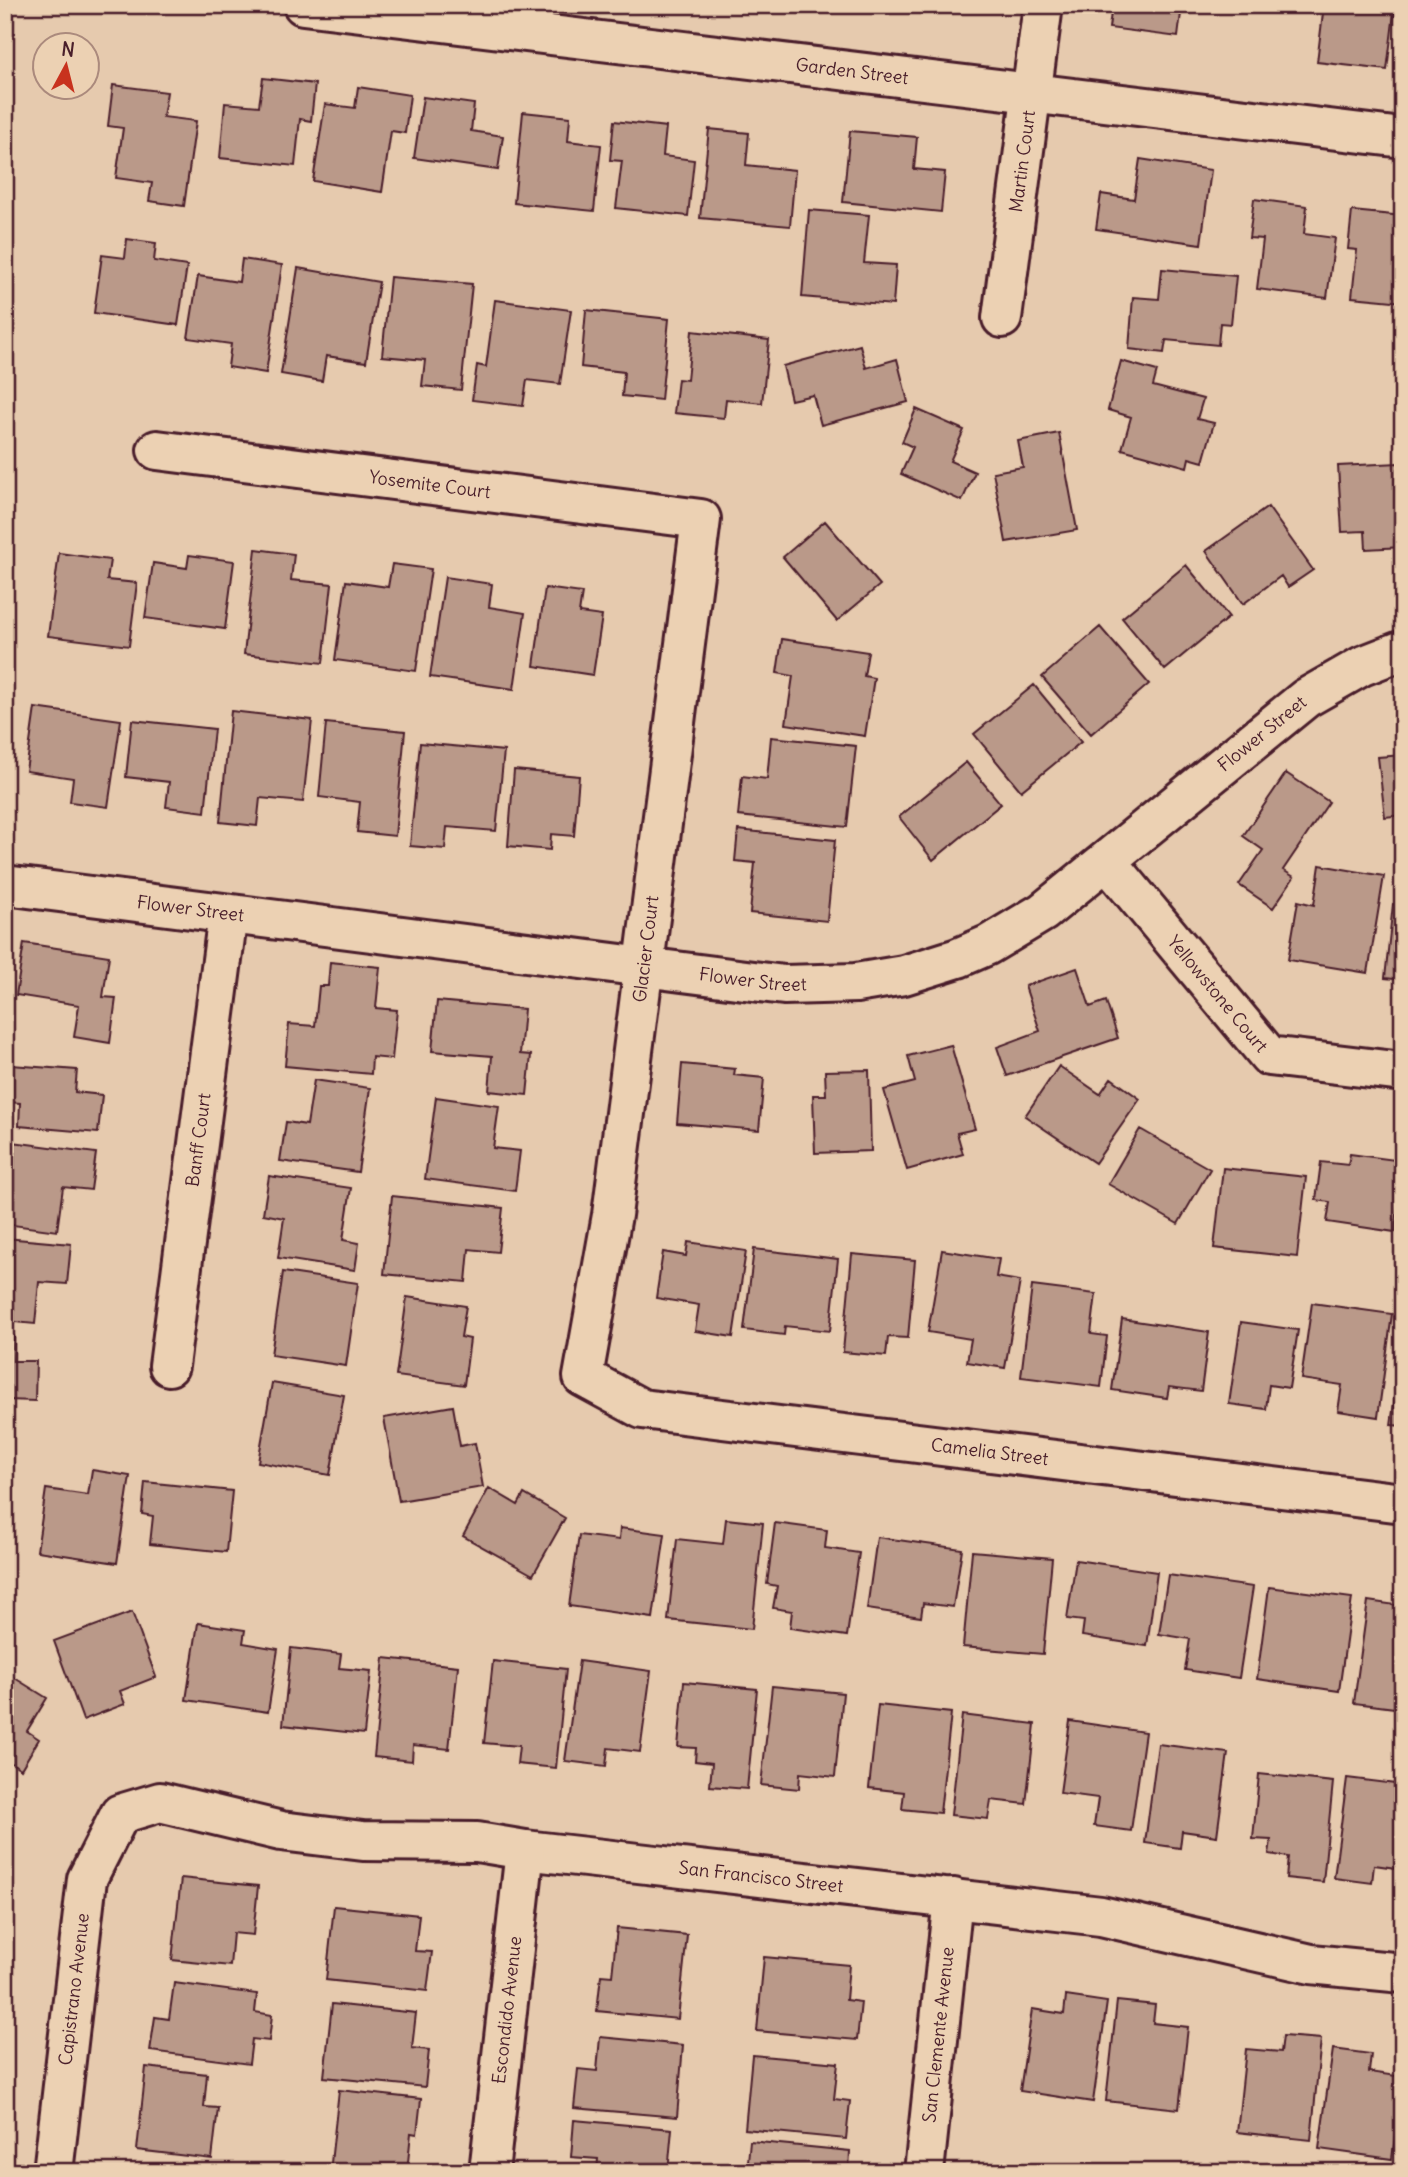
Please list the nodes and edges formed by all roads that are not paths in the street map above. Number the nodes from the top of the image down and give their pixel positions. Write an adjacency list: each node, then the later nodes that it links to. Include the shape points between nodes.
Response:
1 (303, 5): 3 (street, Garden Street)
2 (1043, 5): 3 (street, Martin Court)
3 (1032, 94): 4 (street, Garden Street); 5 (street, Martin Court)
4 (1403, 138)
5 (1002, 318)
6 (157, 450): 7 (street, Yosemite Court)
7 (701, 519): 12 (street, Glacier Court)
8 (1403, 650): 9 (street, Flower Street, via 1362,666 1306,698)
9 (1107, 861): 12 (street, Flower Street, via 1043,912 988,945 904,975 856,983 784,985); 13 (street, Yellowstone Court, via 1269,1056)
10 (5, 885): 11 (street, Flower Street)
11 (228, 914): 12 (street, Flower Street); 14 (street, Banff Court)
12 (643, 967): 15 (street, Glacier Court, via 612,1215)
13 (1403, 1072)
14 (169, 1366)
15 (583, 1377): 16 (street, Camelia Street, via 642,1409)
16 (1403, 1503)
17 (120, 1814): 18 (street, San Francisco Street, via 160,1801 281,1831 363,1841 477,1842); 21 (street, Capistrano Avenue, via 87,1879)
18 (525, 1850): 19 (street, San Francisco Street); 22 (street, Escondido Avenue)
19 (953, 1898): 20 (street, San Francisco Street, via 1101,1916 1311,1964); 23 (street, San Clemente Avenue)
20 (1403, 1973)
21 (53, 2172)
22 (489, 2172)
23 (924, 2172)

